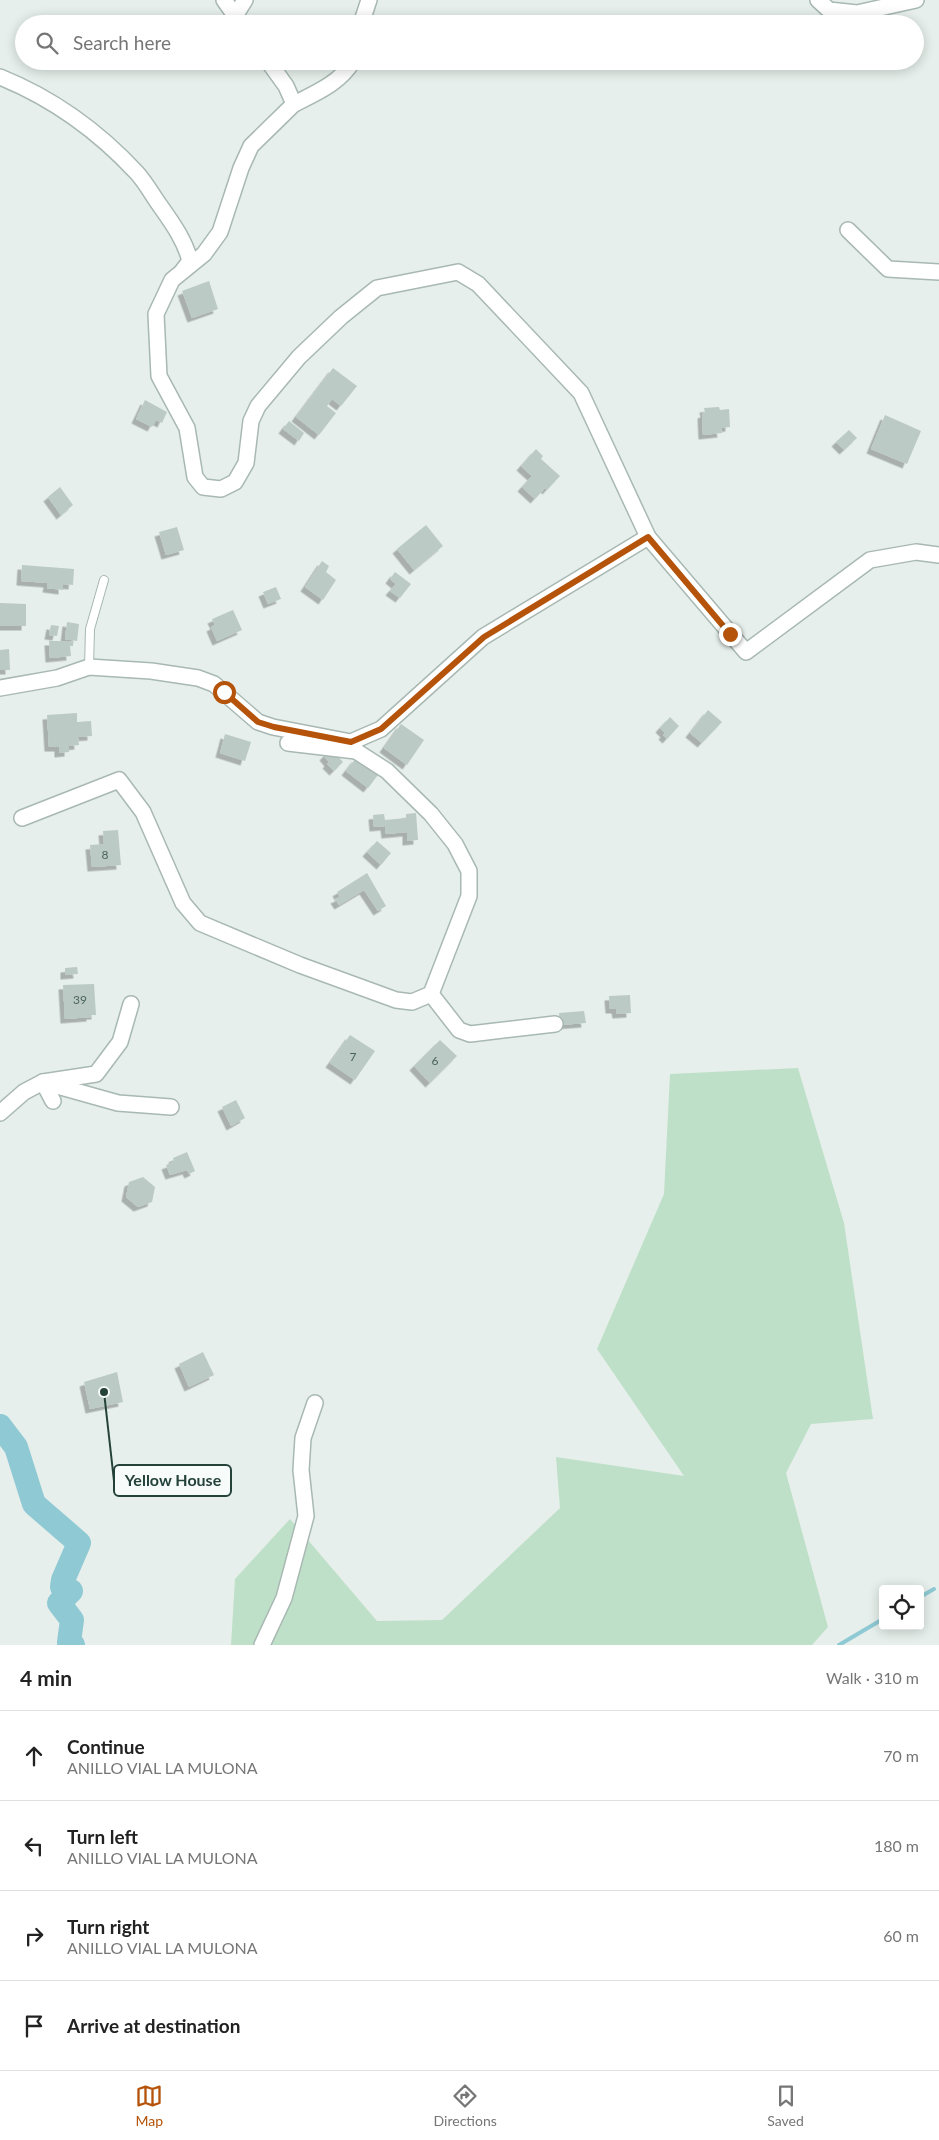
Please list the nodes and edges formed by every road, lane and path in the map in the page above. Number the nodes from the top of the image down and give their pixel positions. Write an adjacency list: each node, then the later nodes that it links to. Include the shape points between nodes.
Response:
1 (224, 0): 6 (street)
2 (245, 0): 7 (street)
3 (369, 0): 8 (street)
4 (818, 0): 5 (street, via 829,10 858,14)
5 (916, 0)
6 (234, 15)
7 (240, 15)
8 (364, 15)
9 (274, 70): 12 (street)
10 (347, 70): 12 (street, via 325,90)
11 (0, 77): 14 (street, via 26,87 92,130 138,174 188,251 190,261)
12 (294, 104): 14 (street, via 251,146 220,232 204,254)
13 (848, 230): 15 (street, via 888,269)
14 (181, 272): 16 (street, via 172,280 156,314 158,369 187,428 195,477 202,487 221,489 234,482 246,463 251,422 258,406 299,357 341,317 376,288 458,272 478,284 581,393)
15 (939, 272)
16 (648, 537): 17 (street, via 746,652 870,560 916,552); 22 (street, via 484,637 381,729)
17 (939, 555)
18 (104, 580): 19 (lane, via 90,629)
19 (89, 667): 20 (street, via 57,678); 22 (street, via 198,678 214,684 258,722)
20 (1, 686)
21 (288, 743): 22 (street)
22 (354, 747): 24 (street, via 387,771 420,802 455,844 469,871 469,896)
23 (22, 818): 24 (street, via 119,780 143,812 183,903 200,923 300,965 396,1000 412,1002)
24 (431, 994): 26 (street, via 459,1030 470,1034)
25 (131, 1004): 27 (street, via 120,1042 96,1074)
26 (555, 1024)
27 (43, 1082): 28 (street); 29 (street, via 118,1104); 30 (street, via 24,1092)
28 (53, 1101)
29 (171, 1107)
30 (0, 1113)
31 (314, 1403): 32 (street, via 303,1438 306,1516 284,1598)
32 (262, 1645)

